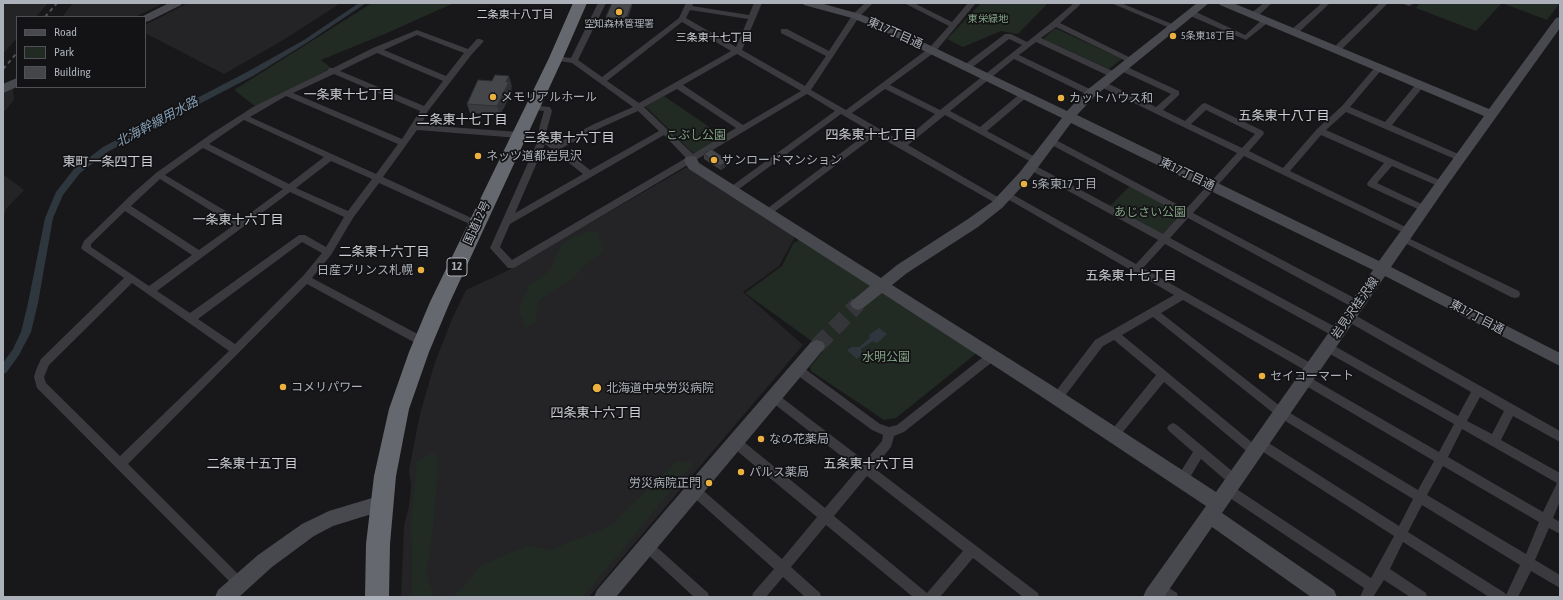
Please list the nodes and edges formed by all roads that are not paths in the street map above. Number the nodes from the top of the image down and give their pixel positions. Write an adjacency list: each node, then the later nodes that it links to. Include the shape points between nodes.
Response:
1 (177, 3): 21 (street)
2 (580, 3): 40 (highway, 国道12号 / 12)
3 (602, 3): 42 (street)
4 (758, 3): 20 (street)
5 (870, 3): 18 (street)
6 (908, 3): 26 (street)
7 (972, 3): 26 (street)
8 (1078, 3): 25 (street)
9 (1115, 3): 27 (street)
10 (1204, 3): 17 (street)
11 (1224, 3): 19 (street)
12 (1268, 3): 19 (street)
13 (1326, 3): 29 (street)
14 (1384, 3): 36 (street)
15 (816, 4): 18 (street, 東17丁目通)
16 (689, 5): 20 (street); 22 (street)
17 (1191, 14): 24 (street, via 1246,38); 27 (street)
18 (856, 16): 35 (street, 東17丁目通); 38 (street)
19 (1254, 16): 24 (street)
20 (751, 17): 34 (street)
21 (146, 18)
22 (682, 19): 34 (street); 49 (street)
23 (1560, 20): 67 (street, 岩見沢桂沢線)
24 (1266, 21): 29 (street)
25 (1055, 24): 30 (street); 41 (street)
26 (953, 25): 35 (street)
27 (1173, 26): 41 (street)
28 (784, 31): 38 (street)
29 (1294, 32): 36 (street)
30 (1036, 39): 32 (street); 46 (street)
31 (480, 41): 37 (street)
32 (1028, 45): 39 (street); 43 (street, via 1008,36)
33 (376, 50): 37 (street, via 417,32); 45 (street); 48 (street)
34 (738, 50): 52 (street); 56 (street)
35 (932, 50): 43 (street, 東17丁目通); 53 (street)
36 (1336, 50): 44 (street)
37 (469, 52): 48 (street)
38 (830, 55): 56 (street)
39 (1014, 56): 47 (street); 58 (street)
40 (556, 58): 42 (street); 60 (highway, 国道12号 / 12)
41 (1131, 60): 46 (street)
42 (574, 61): 49 (street)
43 (967, 67): 47 (street, 東17丁目通)
44 (1379, 68): 54 (street); 62 (street)
45 (332, 70): 57 (street); 63 (street)
46 (1118, 71): 51 (street); 65 (street, via 1176,93)
47 (986, 77): 59 (street, 東17丁目通); 66 (street)
48 (448, 80): 63 (street)
49 (602, 80): 61 (street)
50 (16, 82): 55 (street)
51 (1102, 84): 58 (street); 65 (street)
52 (677, 85): 61 (street); 73 (street)
53 (884, 85): 64 (street); 66 (street)
54 (1420, 85): 67 (street); 72 (street)
55 (3, 88)
56 (806, 91): 64 (street); 73 (street)
57 (286, 93): 68 (street); 81 (street)
58 (1091, 93): 69 (street)
59 (1024, 95): 69 (street, 東17丁目通); 77 (street)
60 (532, 107): 78 (highway, 国道12号 / 12); 79 (street, via 548,111)
61 (639, 107): 76 (street); 84 (street)
62 (1345, 108): 72 (street); 75 (street)
63 (425, 110): 71 (street)
64 (844, 111): 74 (street); 98 (street)
65 (1157, 111): 70 (street)
66 (942, 113): 77 (street); 83 (street)
67 (1491, 114): 87 (street, 岩見沢桂沢線)
68 (244, 116): 82 (street); 86 (street)
69 (1069, 117): 80 (street); 96 (street, 東17丁目通)
70 (1186, 124): 85 (street); 85 (street, via 1205,106 1260,133)
71 (415, 126): 78 (street); 81 (street)
72 (1387, 126): 87 (street)
73 (743, 129): 88 (street)
74 (877, 130): 83 (street); 102 (street)
75 (1320, 131): 89 (street); 91 (street)
76 (665, 132): 88 (street); 92 (street)
77 (981, 132): 90 (street)
78 (519, 135): 106 (highway, 国道12号 / 12)
79 (543, 138): 84 (street); 105 (street)
80 (1051, 141): 90 (street); 103 (street)
81 (403, 143): 94 (street)
82 (203, 144): 93 (street); 97 (street)
83 (903, 145): 99 (street)
84 (557, 147): 92 (street)
85 (1243, 152): 91 (street); 96 (street)
86 (330, 157): 94 (street); 97 (street)
87 (1460, 158): 95 (street, 岩見沢桂沢線)
88 (691, 160): 98 (street, via 694,166); 105 (street, via 511,265 495,248)
89 (1390, 162): 95 (street); 101 (street, via 1371,184)
90 (1033, 164): 99 (street); 109 (street)
91 (1284, 172): 108 (street)
92 (589, 174): 105 (street)
93 (159, 175): 100 (street); 107 (street)
94 (377, 178): 104 (street); 106 (street)
95 (1441, 184): 101 (street, 岩見沢桂沢線)
96 (1211, 186): 103 (street); 113 (street, 東17丁目通)
97 (289, 188): 104 (street); 107 (street)
98 (732, 190): 102 (street)
99 (1004, 198): 112 (street); 116 (street, via 974,223)
100 (124, 206): 111 (street); 114 (street, via 87,243 86,248)
101 (1425, 209): 108 (street, 岩見沢桂沢線)
102 (767, 213): 116 (street)
103 (1187, 213): 109 (street); 121 (street)
104 (350, 216): 110 (street)
105 (506, 222)
106 (477, 224): 126 (highway, 国道12号 / 12)
107 (241, 225): 111 (street)
108 (1406, 236): 113 (street, 岩見沢桂沢線); 118 (street)
109 (1164, 239): 112 (street); 125 (street)
110 (328, 252): 115 (street); 123 (street, via 302,237)
111 (199, 255): 117 (street)
112 (1138, 268): 119 (street)
113 (1383, 269): 121 (street, 岩見沢桂沢線); 131 (street, 東17丁目通)
114 (131, 278): 117 (street); 150 (street, via 45,362 39,377 41,385)
115 (306, 279): 126 (street); 129 (street)
116 (881, 285): 120 (street); 130 (street)
117 (149, 291): 123 (street)
118 (1515, 294)
119 (1183, 295): 122 (street); 134 (street)
120 (858, 304)
121 (1354, 311): 125 (street, 岩見沢桂沢線); 135 (street)
122 (1153, 312): 124 (street); 139 (street)
123 (190, 319): 129 (street)
124 (1114, 334): 133 (street); 137 (street, via 1099,343)
125 (1338, 334): 128 (street, 岩見沢桂沢線)
126 (422, 342): 158 (highway, 国道12号 / 12, via 399,409 387,463)
127 (817, 346): 132 (street)
128 (1327, 347): 134 (street, 岩見沢桂沢線); 140 (street)
129 (236, 350): 150 (street)
130 (992, 356): 137 (street); 142 (street, via 900,429)
131 (1560, 360)
132 (797, 370): 136 (street); 142 (street, via 876,427)
133 (1163, 375): 143 (street); 147 (street)
134 (1308, 375): 139 (street, 岩見沢桂沢線); 149 (street)
135 (1478, 390): 138 (street); 140 (street)
136 (773, 397): 146 (street); 151 (street)
137 (1057, 398): 143 (street)
138 (1511, 409): 144 (street); 145 (street)
139 (1282, 413): 147 (street, 岩見沢桂沢線); 157 (street)
140 (1461, 422): 145 (street); 149 (street)
141 (1173, 428): 148 (street)
142 (889, 432): 151 (street, via 887,443)
143 (1114, 435): 153 (street)
144 (1560, 437)
145 (1494, 441): 152 (street)
146 (735, 442): 156 (street); 160 (street)
147 (1257, 448): 154 (street, 岩見沢桂沢線); 163 (street)
148 (1200, 451): 153 (street); 154 (street)
149 (1441, 458): 157 (street); 161 (street)
150 (120, 464): 171 (street)
151 (865, 468): 160 (street); 166 (street)
152 (1560, 479)
153 (1182, 480): 159 (street)
154 (1231, 485): 159 (street, 岩見沢桂沢線); 173 (street)
155 (1560, 487): 161 (street)
156 (694, 490): 165 (street); 168 (street)
157 (1420, 497): 163 (street); 167 (street)
158 (382, 503): 164 (highway, 国道12号 / 12); 171 (street, via 329,519 308,530 265,561)
159 (1214, 510): 172 (street, 岩見沢桂沢線); 185 (street)
160 (825, 516): 168 (street); 181 (street)
161 (1547, 520): 162 (street); 167 (street)
162 (1560, 528)
163 (1401, 534): 169 (street); 187 (street)
164 (378, 544): 175 (highway, 国道12号 / 12); 176 (highway, 国道12号 / 12)
165 (647, 546): 177 (street); 178 (street)
166 (972, 550): 182 (street); 183 (street)
167 (1528, 563): 170 (street); 188 (street)
168 (782, 568): 179 (street); 180 (street)
169 (1382, 571): 173 (street); 186 (street)
170 (1560, 582)
171 (240, 584): 174 (street)
172 (1156, 592): 184 (street)
173 (1369, 592)
174 (225, 597)
175 (371, 597)
176 (377, 597)
177 (604, 597)
178 (703, 597)
179 (758, 597)
180 (815, 597)
181 (923, 597)
182 (932, 597)
183 (1033, 597)
184 (1172, 597)
185 (1327, 597)
186 (1421, 597)
187 (1500, 597)
188 (1511, 597)

